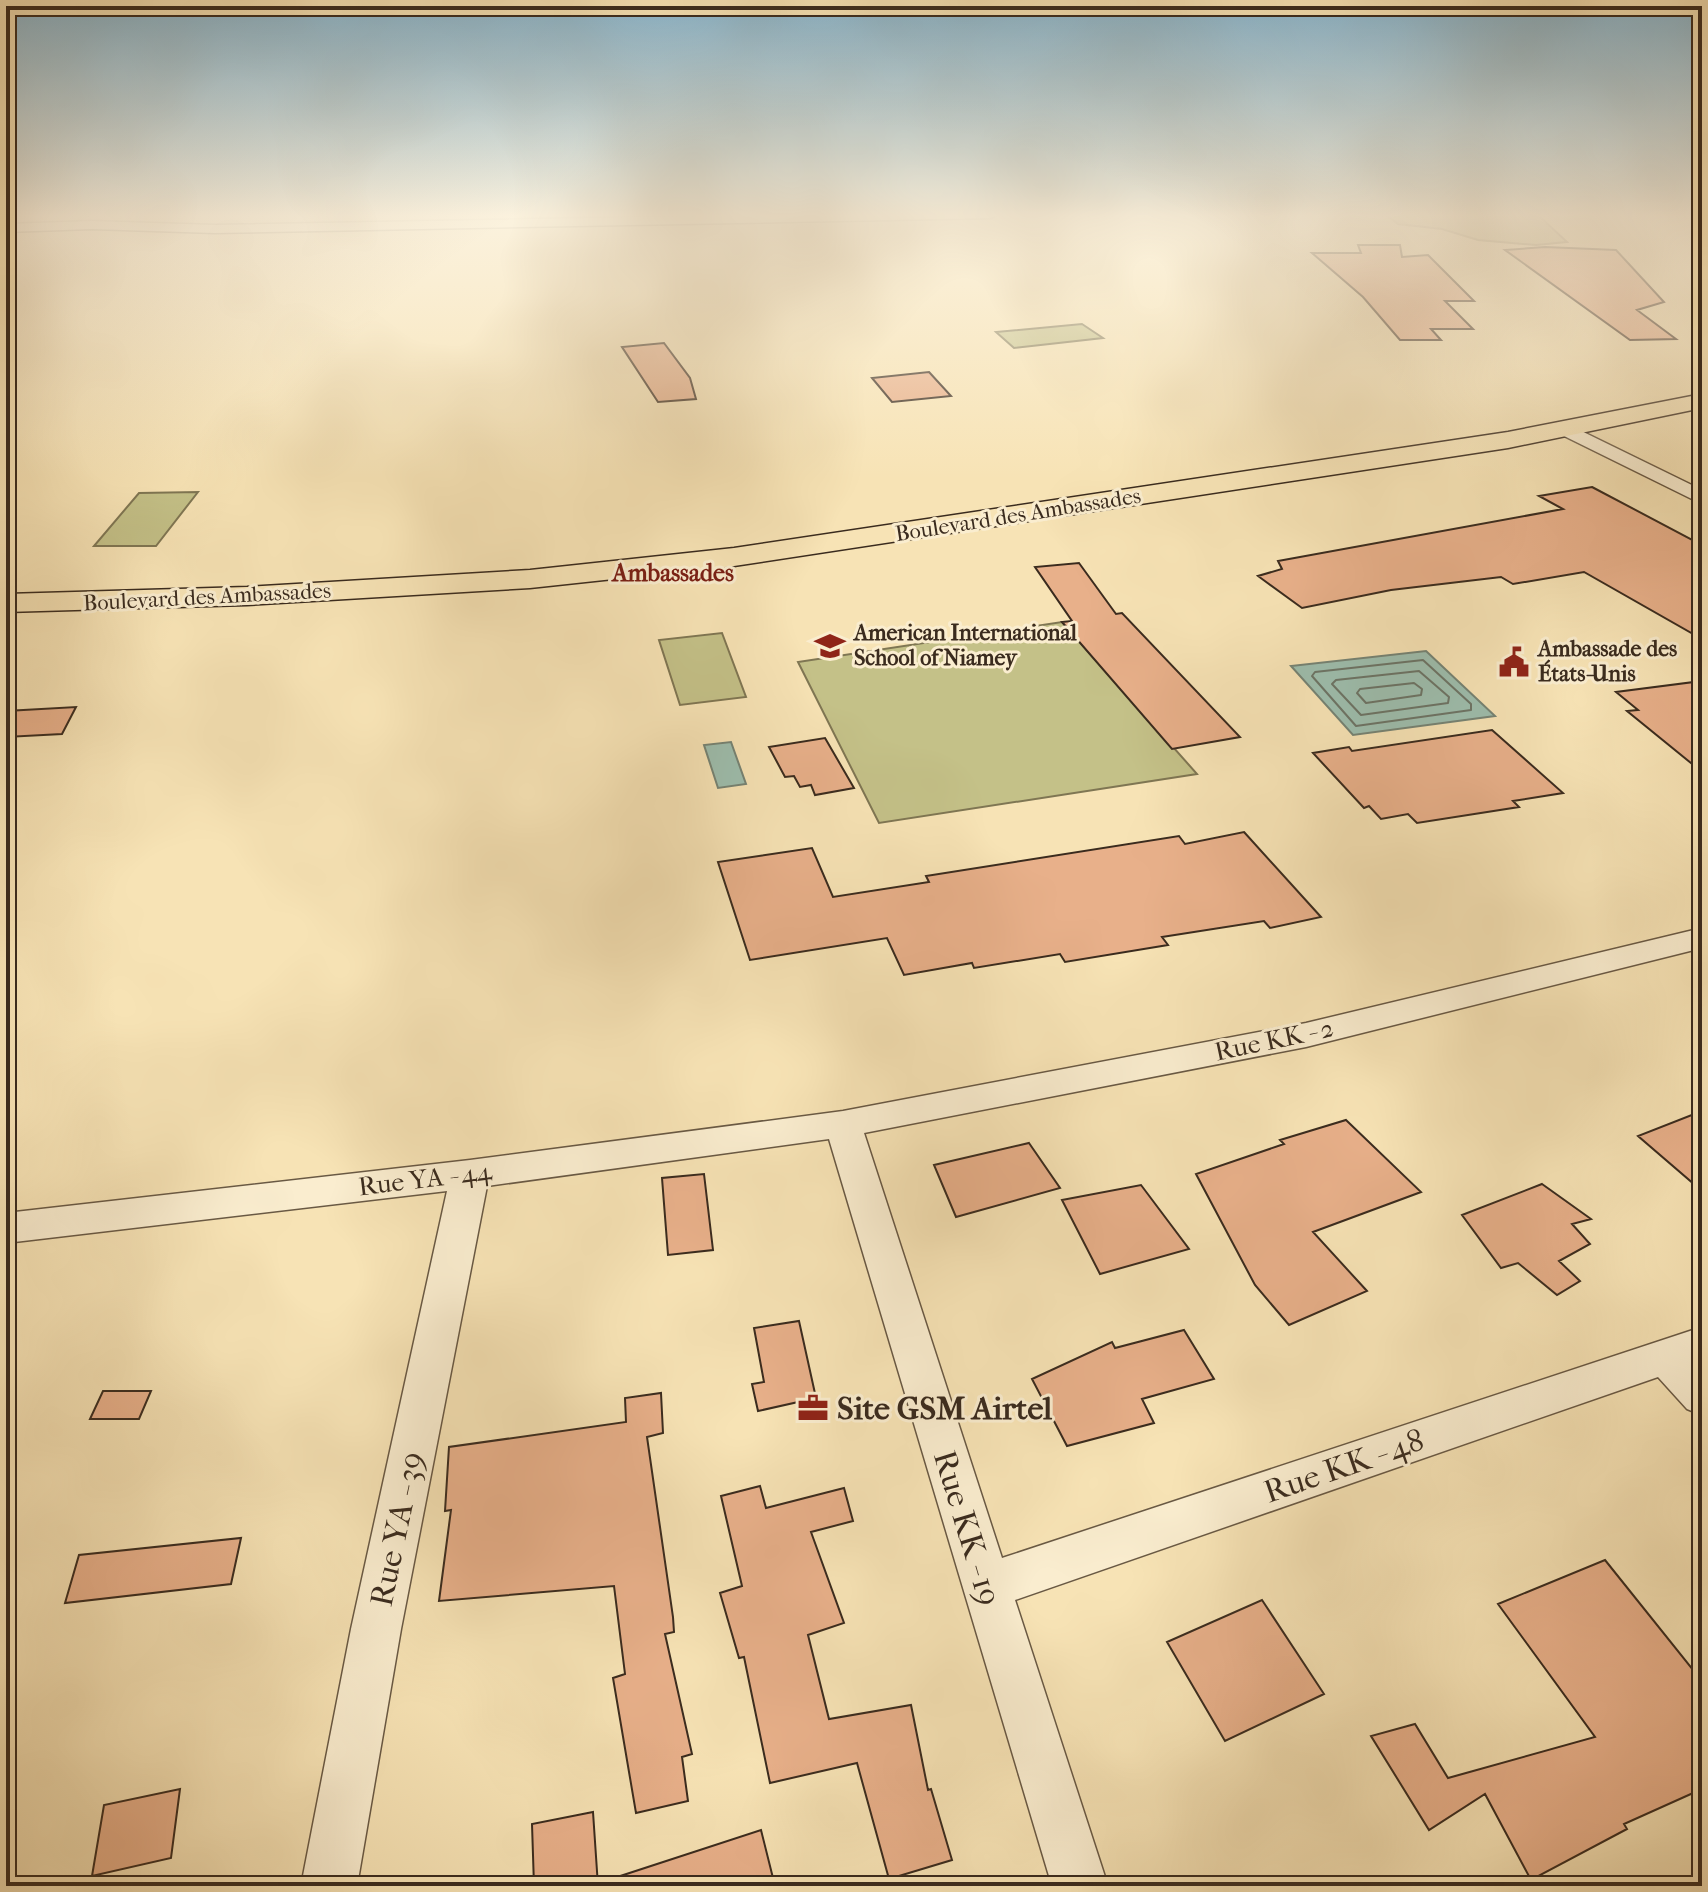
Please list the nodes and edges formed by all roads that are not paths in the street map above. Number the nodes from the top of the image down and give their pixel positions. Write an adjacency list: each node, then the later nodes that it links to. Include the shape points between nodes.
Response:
1 (1702, 401): 2 (main road, Boulevard des Ambassades)
2 (1624, 417): 3 (main road, Boulevard des Ambassades); 5 (main road, Boulevard des Ambassades, via 1551,422 788,538)
3 (1567, 430): 4 (street); 5 (main road, Boulevard des Ambassades, via 734,557)
4 (1702, 498)
5 (408, 587): 6 (main road, Boulevard des Ambassades)
6 (6, 603)
7 (1698, 943): 8 (street, Rue KK - 2, via 1306,1035)
8 (843, 1124): 9 (street, Rue YA - 44); 13 (street, Rue KK - 19)
9 (470, 1174): 10 (street, Rue YA - 44); 14 (street, Rue YA - 39)
10 (6, 1228)
11 (1684, 1350): 12 (street); 13 (street, Rue KK - 48)
12 (1702, 1396)
13 (985, 1587): 15 (street, Rue KK - 19)
14 (329, 1886)
15 (1080, 1886)

